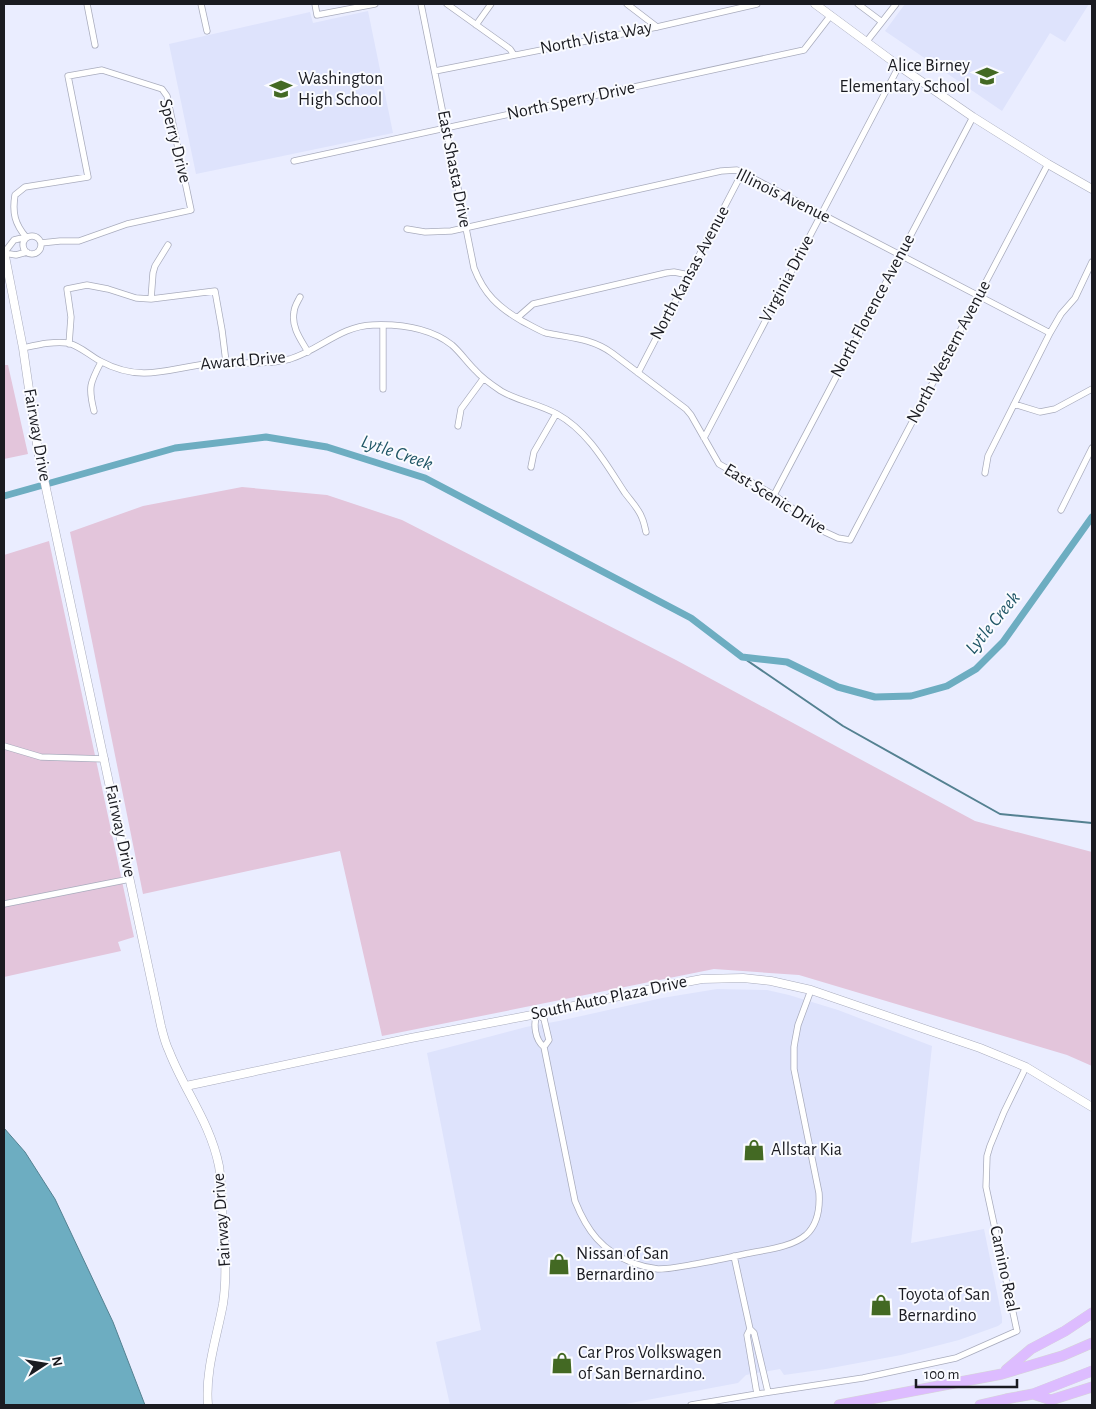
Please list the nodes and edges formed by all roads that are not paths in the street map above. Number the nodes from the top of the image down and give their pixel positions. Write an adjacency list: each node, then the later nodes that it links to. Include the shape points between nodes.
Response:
1 (87, 4): 19 (street)
2 (201, 4): 17 (street)
3 (315, 4): 4 (street, via 317,16)
4 (375, 4)
5 (421, 4): 22 (street, East Shasta Drive)
6 (446, 4): 15 (street)
7 (491, 4): 15 (street)
8 (627, 4): 16 (street)
9 (757, 4): 16 (street, North Vista Way)
10 (815, 4): 13 (street)
11 (858, 4): 14 (street)
12 (896, 4): 14 (street)
13 (831, 15): 18 (street); 24 (street, North Sperry Drive, via 804,50)
14 (882, 22): 18 (street)
15 (476, 25): 20 (street)
16 (657, 26): 20 (street, North Vista Way)
17 (207, 31)
18 (867, 41): 21 (street)
19 (95, 45)
20 (514, 54): 22 (street, North Vista Way)
21 (899, 66): 23 (street); 29 (street, Virginia Drive)
22 (435, 71): 24 (street, East Shasta Drive)
23 (973, 117): 26 (street); 37 (street, North Florence Avenue)
24 (446, 128): 25 (street, North Sperry Drive); 30 (street, East Shasta Drive)
25 (294, 161)
26 (1048, 164): 28 (street); 41 (street, North Western Avenue)
27 (742, 173): 29 (street, Illinois Avenue); 30 (street, Illinois Avenue, via 737,170 721,171); 39 (street, North Kansas Avenue)
28 (1092, 189)
29 (821, 214): 37 (street, Illinois Avenue); 59 (street, Virginia Drive)
30 (466, 227): 31 (street, Illinois Avenue, via 435,233); 43 (street, East Shasta Drive, via 474,268 481,283 496,303)
31 (407, 229)
32 (26, 237): 33 (street, Sperry Drive, via 38,237); 33 (street, Sperry Drive, via 18,226 13,206 15,195 25,188 88,177 68,76 102,70 162,89 167,96 191,210 127,224 79,241); 35 (street, via 14,240); 36 (street, Sperry Drive, via 23,245)
33 (41, 242): 36 (street, via 36,253)
34 (168, 245): 42 (street, via 155,266)
35 (4, 252): 36 (street, via 16,255); 47 (street, Fairway Drive)
36 (27, 252)
37 (900, 255): 41 (street, Illinois Avenue); 63 (street, North Florence Avenue)
38 (1092, 262): 45 (street, via 1075,298)
39 (690, 275): 43 (street, via 666,273 533,304); 51 (street, North Kansas Avenue)
40 (300, 296): 48 (street, via 294,321)
41 (979, 297): 45 (street, Illinois Avenue); 66 (street, North Western Avenue)
42 (152, 299): 46 (street, via 87,285 67,289 71,317); 50 (street, via 216,291)
43 (516, 318): 51 (street, East Scenic Drive, via 544,332 598,344)
44 (383, 325): 48 (street, Award Drive, via 352,328); 52 (street, Award Drive, via 415,328 439,337 451,344); 53 (street)
45 (1050, 333): 55 (street)
46 (69, 344): 47 (street, Award Drive); 49 (street, Award Drive, via 78,346)
47 (23, 348): 68 (street, Fairway Drive, via 38,451)
48 (308, 352): 50 (street, Award Drive, via 278,362)
49 (101, 362): 50 (street, Award Drive, via 143,373); 56 (street, via 90,389)
50 (226, 362)
51 (638, 373): 59 (street, East Scenic Drive, via 686,409)
52 (483, 379): 57 (street, Award Drive, via 511,396); 58 (street, via 461,408)
53 (383, 389)
54 (1092, 389): 55 (street, via 1055,409 1040,412)
55 (1014, 404): 62 (street, via 988,456)
56 (94, 410)
57 (556, 414): 61 (street, via 534,452); 65 (street, Award Drive, via 574,425 604,460 642,518)
58 (458, 426)
59 (704, 438): 63 (street, East Scenic Drive, via 719,464)
60 (1092, 448): 64 (street)
61 (531, 467)
62 (985, 473)
63 (774, 496): 66 (street, East Scenic Drive, via 825,532)
64 (1061, 510)
65 (646, 532)
66 (850, 540)
67 (4, 746): 68 (street, via 41,757)
68 (105, 759): 69 (street, Fairway Drive)
69 (130, 879): 70 (street); 75 (street, Fairway Drive, via 161,1026 168,1051)
70 (4, 904)
71 (811, 990): 72 (street, South Auto Plaza Drive, via 743,978 702,979); 74 (street, South Auto Plaza Drive); 77 (street, via 797,1033 794,1068 819,1193 816,1221 806,1235 792,1244)
72 (537, 1014): 73 (street, via 534,1021 539,1043); 73 (street, via 544,1019 549,1040); 75 (street, South Auto Plaza Drive)
73 (544, 1047): 77 (street, via 575,1201 596,1239 624,1259 657,1269)
74 (1026, 1067): 76 (street, South Auto Plaza Drive); 84 (street, Camino Real, via 990,1146 986,1171 986,1187 1017,1331 956,1358 863,1378)
75 (186, 1086): 87 (street, Fairway Drive, via 212,1141 222,1187 225,1287 209,1370)
76 (1092, 1107)
77 (734, 1256): 79 (street)
78 (1092, 1313): 82 (highway, via 1031,1349)
79 (750, 1329): 84 (street, via 754,1333); 85 (street, via 746,1335)
80 (1092, 1343): 82 (highway, via 1062,1356)
81 (1092, 1371): 86 (highway)
82 (1002, 1374): 89 (highway)
83 (1092, 1388): 86 (highway, via 1051,1400)
84 (768, 1392): 85 (street, Camino Real)
85 (757, 1394): 88 (street, Camino Real)
86 (1033, 1394): 90 (highway)
87 (208, 1405)
88 (691, 1405)
89 (839, 1405)
90 (980, 1405)

